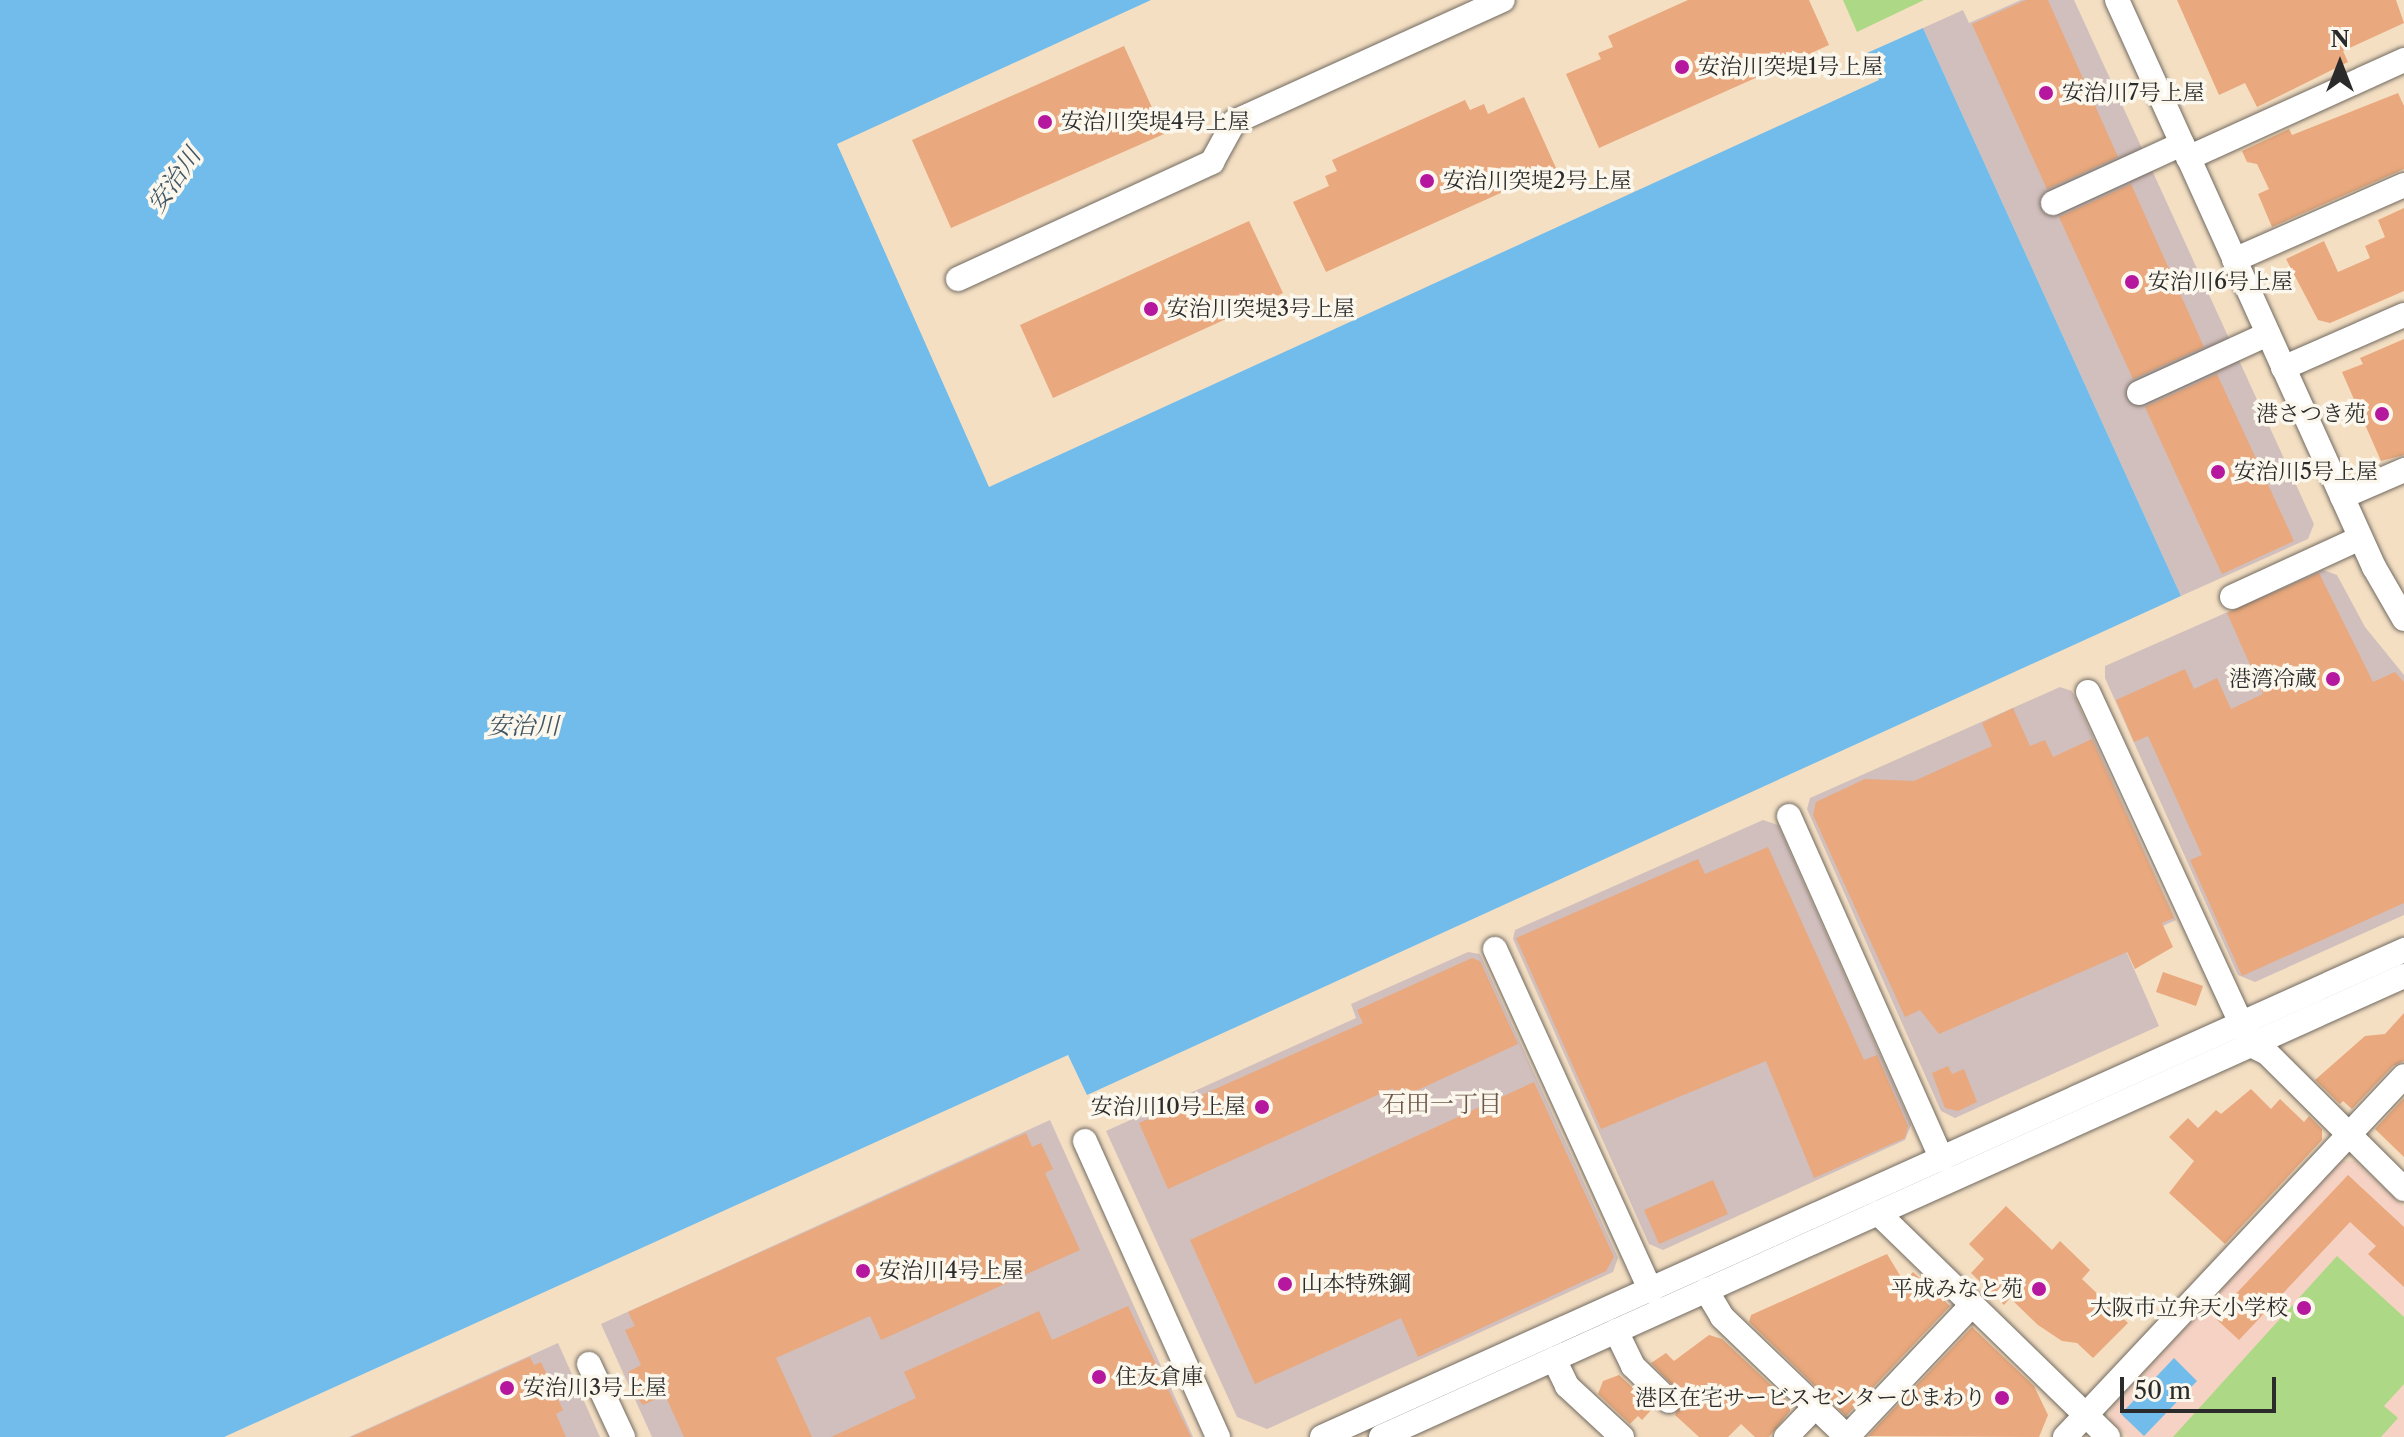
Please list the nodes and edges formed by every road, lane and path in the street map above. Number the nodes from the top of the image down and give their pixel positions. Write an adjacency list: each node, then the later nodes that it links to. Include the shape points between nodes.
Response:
1 (1503, 0): 8 (street, via 1234,122 1212,162)
2 (2117, 0): 4 (street)
3 (2404, 60): 4 (street)
4 (2185, 151): 6 (street); 7 (street)
5 (2404, 185): 7 (street)
6 (2053, 203)
7 (2234, 260): 10 (street)
8 (958, 279)
9 (2404, 315): 11 (street)
10 (2268, 334): 11 (street); 12 (street)
11 (2283, 368): 14 (street)
12 (2139, 393)
13 (2404, 470): 14 (street)
14 (2342, 497): 15 (street)
15 (2360, 538): 16 (street); 17 (street)
16 (2232, 597)
17 (2404, 619)
18 (2088, 692): 23 (street)
19 (1789, 816): 28 (street)
20 (1495, 949): 32 (street)
21 (2404, 950): 23 (street)
22 (2404, 976): 24 (street)
23 (2240, 1022): 24 (street); 28 (street)
24 (2251, 1045): 26 (street, via 2267,1053); 30 (street)
25 (2404, 1076): 26 (street)
26 (2348, 1135): 29 (street); 39 (street)
27 (1085, 1141): 42 (street)
28 (1942, 1159): 32 (street)
29 (2404, 1189)
30 (1878, 1213): 31 (street); 33 (street)
31 (1706, 1290): 34 (street); 38 (street, via 1722,1317)
32 (1651, 1291): 40 (street)
33 (1970, 1307): 39 (street); 46 (street)
34 (1616, 1331): 35 (street); 37 (street, via 1633,1366)
35 (1554, 1359): 40 (street); 44 (street, via 1567,1386)
36 (589, 1364): 41 (street)
37 (1669, 1401)
38 (1815, 1407): 45 (street); 46 (street)
39 (2085, 1416): 47 (street); 48 (street)
40 (1375, 1430): 43 (street)
41 (623, 1437)
42 (1218, 1437)
43 (1322, 1437)
44 (1622, 1437)
45 (1786, 1437)
46 (1847, 1437)
47 (2065, 1437)
48 (2108, 1437)

